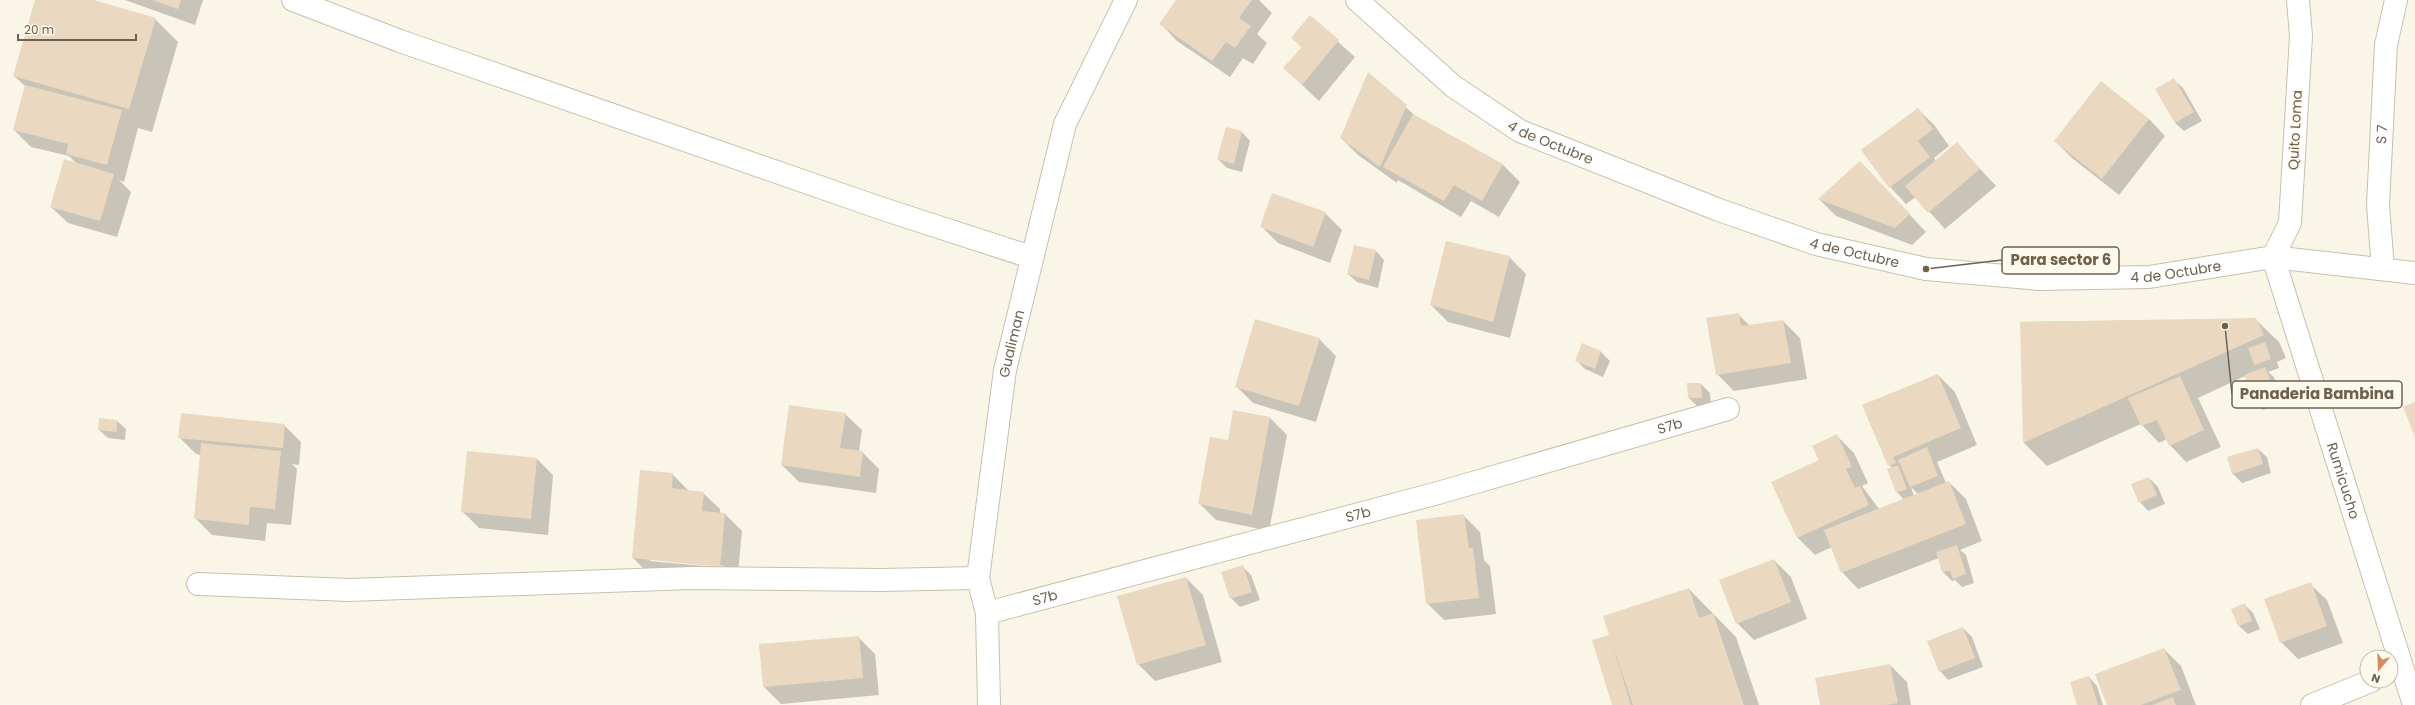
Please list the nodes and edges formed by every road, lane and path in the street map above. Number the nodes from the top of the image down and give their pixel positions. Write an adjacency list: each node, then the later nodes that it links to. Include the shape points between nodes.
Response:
1 (293, 0): 6 (street, via 400,41 883,209)
2 (1126, 0): 6 (street, Gualiman, via 1064,124)
3 (1357, 0): 7 (street, 4 de Octubre, via 1454,86 1520,131 1719,210 1816,244 1926,269 2039,279 2149,277)
4 (2298, 0): 7 (street, Quito Loma, via 2301,36 2290,223)
5 (2396, 0): 8 (street, S 7, via 2386,45 2378,205)
6 (1031, 257): 11 (street, Gualiman, via 1005,370)
7 (2273, 257): 8 (street, 4 de Octubre); 14 (street, Rumicucho)
8 (2382, 269): 9 (street, 4 de Octubre)
9 (2415, 273)
10 (1728, 409): 13 (street, S7b, via 1438,493)
11 (978, 578): 12 (street, via 692,578 349,590); 13 (street, Gualiman)
12 (198, 584)
13 (987, 613): 17 (street, Gualiman)
14 (2391, 649)
15 (2399, 674): 19 (street, Rumicucho)
16 (2359, 686): 18 (street)
17 (989, 705)
18 (2312, 705)
19 (2414, 705)

